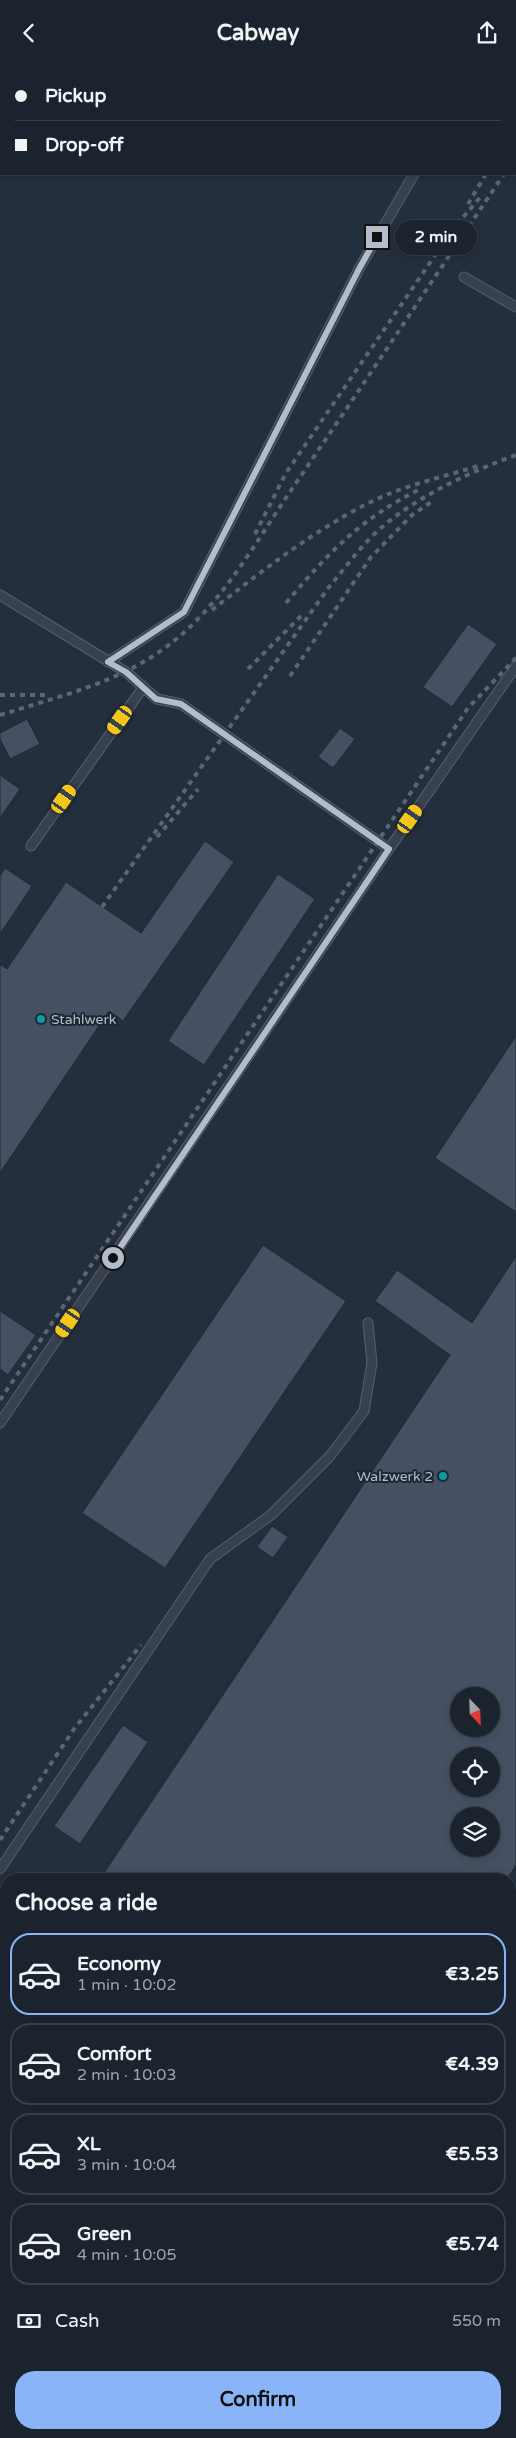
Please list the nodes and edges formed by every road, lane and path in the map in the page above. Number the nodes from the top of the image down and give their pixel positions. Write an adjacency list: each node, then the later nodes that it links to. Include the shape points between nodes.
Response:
1 (413, 175): 5 (lane, via 359,269 184,612)
2 (464, 277): 3 (lane)
3 (516, 307)
4 (0, 595): 5 (lane)
5 (108, 662): 7 (lane, via 126,672)
6 (516, 666): 9 (lane)
7 (142, 689): 8 (lane); 9 (lane, via 156,699 181,704)
8 (31, 846)
9 (389, 849): 11 (lane)
10 (368, 1323): 12 (lane, via 372,1363 364,1411 330,1456 271,1515 210,1559)
11 (0, 1423)
12 (0, 1869)

